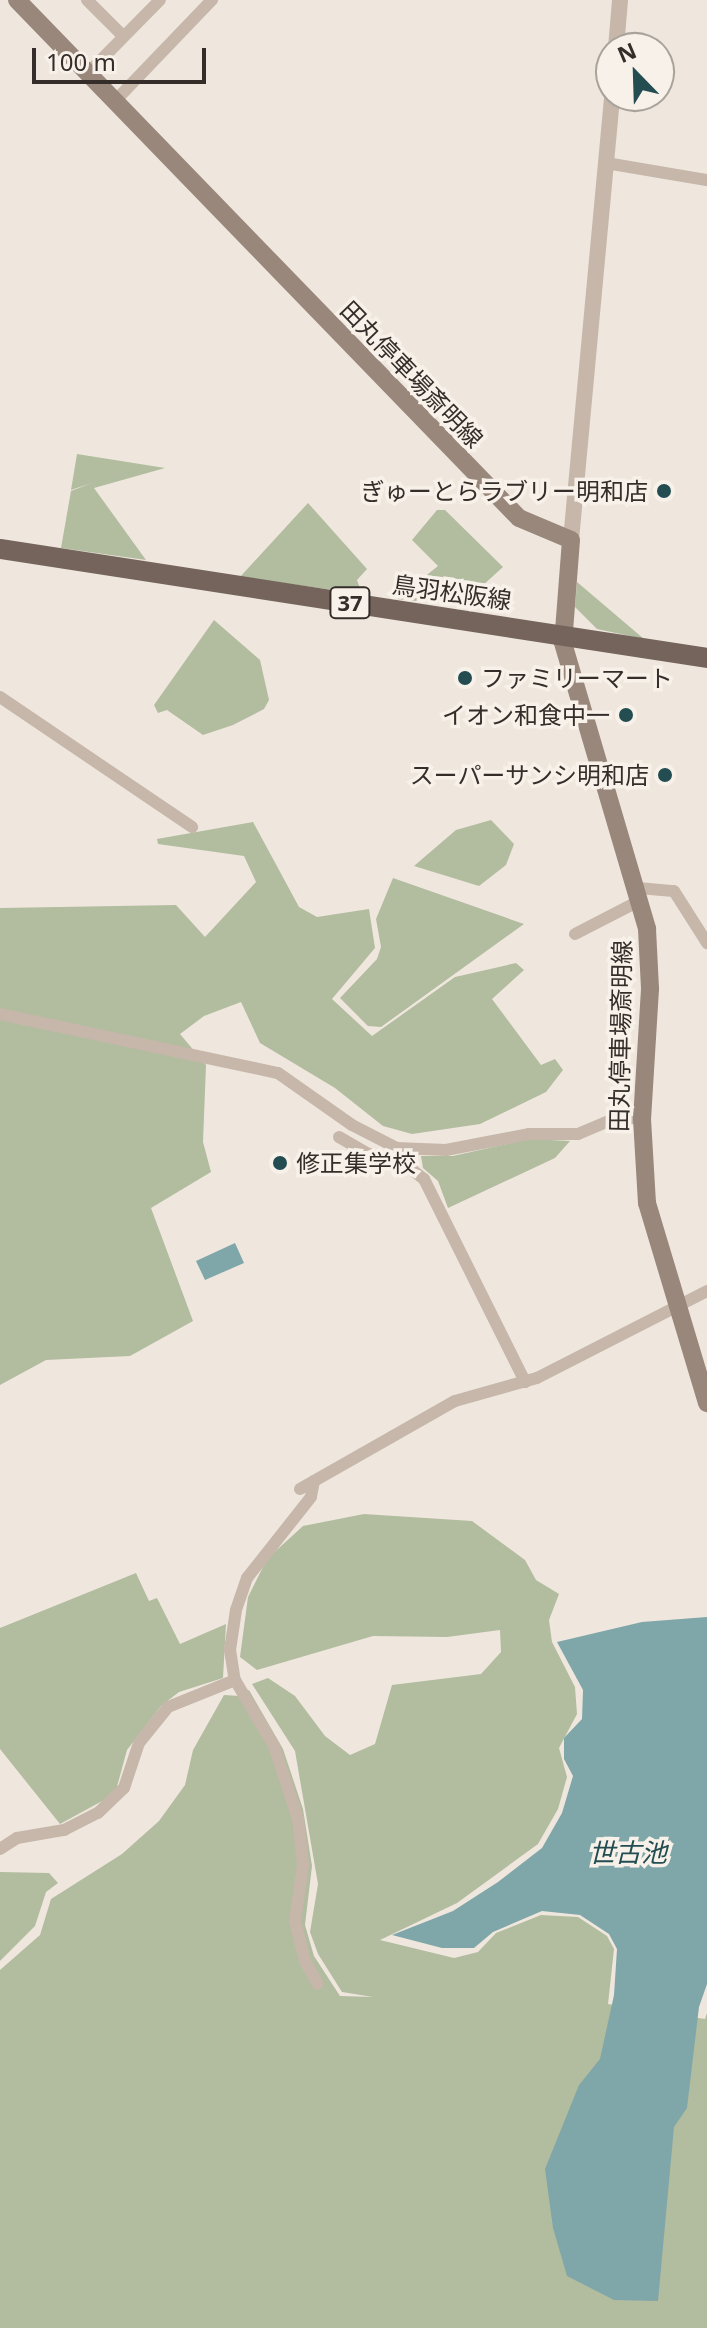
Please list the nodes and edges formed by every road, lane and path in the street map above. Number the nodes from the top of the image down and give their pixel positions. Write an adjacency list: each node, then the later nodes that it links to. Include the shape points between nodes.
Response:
1 (17, 0): 8 (main road, 田丸停車場斎明線)
2 (87, 0): 7 (street)
3 (160, 0): 7 (street)
4 (212, 0): 9 (street)
5 (620, 0): 6 (street)
6 (617, 32)
7 (123, 36): 8 (street)
8 (89, 72): 9 (main road, 田丸停車場斎明線)
9 (116, 100): 13 (main road, 田丸停車場斎明線, via 519,518)
10 (611, 112): 11 (street)
11 (606, 163): 12 (street); 13 (street)
12 (707, 180)
13 (571, 540): 15 (main road, 田丸停車場斎明線)
14 (0, 549): 15 (main road, 鳥羽松阪線 / 37)
15 (562, 634): 16 (main road, 鳥羽松阪線 / 37); 19 (main road, 田丸停車場斎明線)
16 (707, 658)
17 (0, 697): 18 (street)
18 (192, 827)
19 (640, 894): 20 (street); 21 (street, via 674,891); 23 (main road, 田丸停車場斎明線, via 650,970)
20 (575, 934)
21 (707, 943)
22 (0, 1014): 23 (street, via 278,1073 352,1125 397,1148 446,1150 529,1134 578,1134 618,1117)
23 (642, 1119): 26 (main road, 田丸停車場斎明線, via 647,1203)
24 (339, 1137): 27 (street, via 369,1154 406,1165 424,1179)
25 (707, 1291): 26 (street)
26 (676, 1308): 27 (street); 28 (main road, 田丸停車場斎明線)
27 (525, 1382): 29 (street, via 455,1401)
28 (707, 1403)
29 (314, 1481): 30 (street); 31 (street, via 311,1497 247,1578 231,1634)
30 (300, 1489)
31 (235, 1680): 32 (street, via 168,1707 139,1743 124,1788 98,1813 64,1830 17,1838); 33 (street, via 274,1746 298,1819 303,1865 295,1921 305,1961)
32 (0, 1849)
33 (318, 1984)

